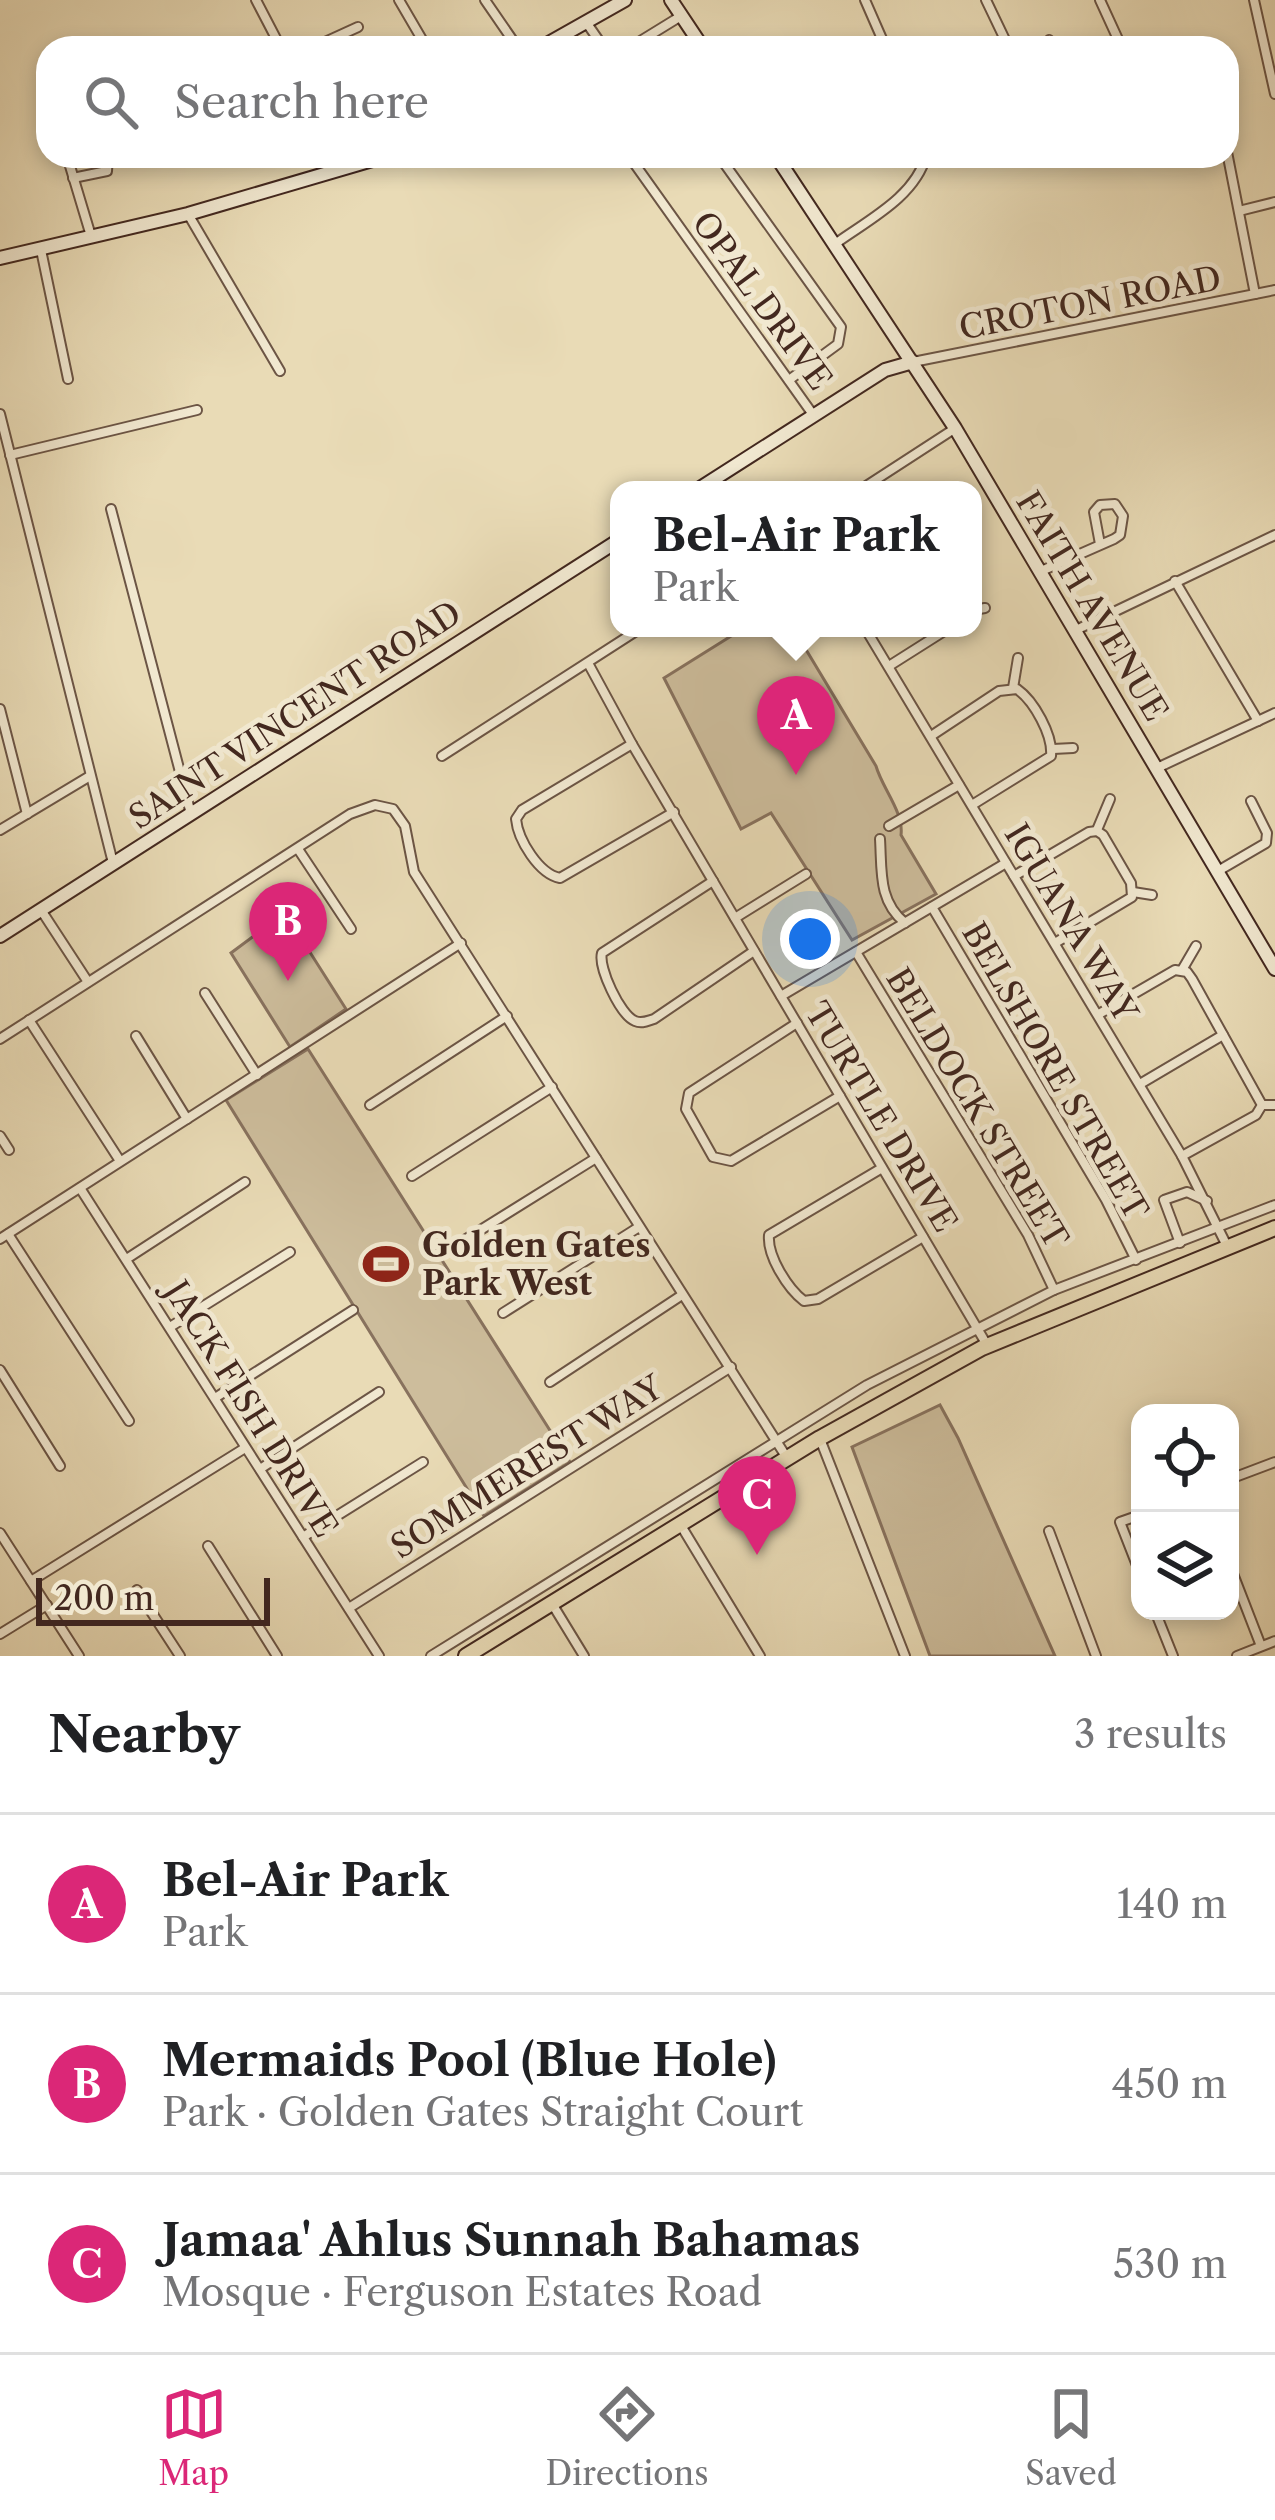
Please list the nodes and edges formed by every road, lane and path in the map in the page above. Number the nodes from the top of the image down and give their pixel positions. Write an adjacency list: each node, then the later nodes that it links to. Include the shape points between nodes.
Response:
1 (256, 0): 13 (street)
2 (399, 0): 15 (street)
3 (485, 0): 16 (street)
4 (625, 0): 11 (street)
5 (671, 0): 10 (street)
6 (866, 0): 21 (street)
7 (986, 0): 22 (street)
8 (1100, 0): 23 (street)
9 (1254, 0): 24 (street)
10 (681, 16): 19 (street); 20 (street)
11 (586, 22): 17 (street); 18 (street)
12 (358, 27): 14 (street)
13 (275, 36)
14 (338, 36)
15 (420, 36)
16 (510, 36)
17 (561, 36)
18 (596, 36)
19 (655, 36)
20 (695, 36)
21 (881, 36)
22 (1003, 36)
23 (1116, 36)
24 (1275, 94)
25 (70, 168): 34 (street)
26 (109, 168): 34 (street)
27 (348, 168): 33 (street)
28 (637, 168): 47 (street, OPAL DRIVE)
29 (728, 168): 47 (street, via 841,327 838,344)
30 (784, 168): 39 (street, FAITH AVENUE)
31 (922, 168): 39 (street, via 906,192)
32 (1230, 168): 36 (street)
33 (342, 170): 37 (street)
34 (73, 178): 38 (street)
35 (1275, 202): 36 (street)
36 (1239, 211): 43 (street)
37 (188, 214): 38 (street); 45 (street)
38 (91, 238): 40 (street)
39 (836, 244): 44 (street, FAITH AVENUE)
40 (41, 250): 41 (street); 46 (street)
41 (0, 258)
42 (1275, 290): 43 (street, CROTON ROAD)
43 (1255, 294): 44 (street, CROTON ROAD)
44 (914, 362): 50 (street, via 886,370); 51 (street, FAITH AVENUE)
45 (280, 371)
46 (68, 379)
47 (789, 380): 50 (street, OPAL DRIVE)
48 (197, 410): 52 (street)
49 (0, 414): 52 (street)
50 (814, 416): 53 (street)
51 (955, 428): 54 (street); 59 (street, FAITH AVENUE)
52 (10, 455): 80 (street)
53 (712, 481)
54 (874, 481)
55 (112, 509): 87 (street)
56 (1275, 535): 60 (street)
57 (1100, 544): 57 (street, via 1094,512 1115,504 1124,529); 59 (street)
58 (610, 546): 87 (street, SAINT VINCENT ROAD)
59 (1039, 572): 63 (street, FAITH AVENUE)
60 (1175, 581): 63 (street); 73 (street)
61 (982, 608): 62 (street)
62 (985, 608)
63 (1074, 631): 79 (street, FAITH AVENUE)
64 (627, 637): 68 (street)
65 (871, 637): 69 (street, IGUANA WAY)
66 (935, 637): 69 (street)
67 (1018, 658): 70 (street)
68 (588, 663): 75 (street, TURTLE DRIVE); 78 (street)
69 (889, 666): 74 (street, IGUANA WAY)
70 (1013, 688): 74 (street); 77 (street, via 1026,696)
71 (0, 709): 86 (street)
72 (1275, 713): 73 (street)
73 (1258, 721): 79 (street)
74 (931, 736): 81 (street, IGUANA WAY)
75 (632, 745): 85 (street, TURTLE DRIVE); 85 (street, via 522,810 519,834 546,874 560,878)
76 (1073, 748): 77 (street)
77 (1053, 749): 84 (street, via 1046,762)
78 (442, 756)
79 (1156, 768): 95 (street, FAITH AVENUE)
80 (90, 776): 86 (street); 94 (street)
81 (959, 784): 84 (street, IGUANA WAY); 88 (street)
82 (1110, 799): 90 (street)
83 (1251, 802): 95 (street, via 1266,843)
84 (972, 805): 93 (street, IGUANA WAY)
85 (674, 812): 98 (street, TURTLE DRIVE)
86 (28, 814): 89 (street)
87 (191, 814): 94 (street, SAINT VINCENT ROAD)
88 (889, 826)
89 (0, 830)
90 (1097, 830): 97 (street); 99 (street)
91 (880, 839): 104 (street, via 883,891)
92 (298, 849): 105 (street); 108 (street, via 356,811 393,809 404,821 414,872); 116 (street)
93 (1006, 863): 97 (street, IGUANA WAY); 101 (street)
94 (113, 864): 102 (street, SAINT VINCENT ROAD)
95 (1218, 871): 110 (street, FAITH AVENUE)
96 (806, 874): 103 (street)
97 (1014, 876): 109 (street, IGUANA WAY)
98 (712, 880): 103 (street, TURTLE DRIVE); 112 (street, via 604,950 602,972 628,1016 644,1022)
99 (1133, 892): 100 (street); 109 (street, via 1127,904)
100 (1152, 895)
101 (932, 907): 104 (street); 155 (street, BELSHORE STREET)
102 (41, 910): 107 (street, SAINT VINCENT ROAD); 116 (street)
103 (735, 918): 112 (street, TURTLE DRIVE)
104 (905, 923): 113 (street)
105 (351, 929)
106 (1275, 935): 110 (street)
107 (0, 936)
108 (461, 943): 120 (street); 126 (street)
109 (1054, 943): 119 (street, IGUANA WAY)
110 (1261, 945): 114 (street, FAITH AVENUE)
111 (1196, 946): 115 (street)
112 (754, 951): 118 (street, TURTLE DRIVE)
113 (856, 952): 118 (street); 156 (street, BELDOCK STREET)
114 (1275, 969)
115 (1182, 970): 119 (street); 123 (street)
116 (88, 982): 121 (street)
117 (205, 993): 126 (street)
118 (781, 996): 122 (street, TURTLE DRIVE)
119 (1099, 1014): 127 (street, IGUANA WAY)
120 (508, 1016): 128 (street); 130 (street)
121 (29, 1020): 125 (street); 138 (street)
122 (797, 1023): 129 (street, TURTLE DRIVE); 129 (street, via 689,1093 686,1109 712,1157 730,1161)
123 (1223, 1035): 127 (street); 131 (street)
124 (136, 1036): 133 (street)
125 (0, 1039)
126 (257, 1075): 133 (street)
127 (1140, 1084): 136 (street, IGUANA WAY)
128 (552, 1087): 137 (street); 140 (street)
129 (840, 1096): 139 (street, TURTLE DRIVE)
130 (370, 1105)
131 (1262, 1105): 132 (street); 136 (street)
132 (1275, 1105)
133 (187, 1119): 138 (street)
134 (0, 1136): 135 (street)
135 (9, 1150)
136 (1183, 1156): 143 (street, IGUANA WAY)
137 (596, 1159): 145 (street); 153 (street)
138 (120, 1161): 142 (street)
139 (883, 1168): 149 (street, TURTLE DRIVE); 149 (street, via 771,1233 770,1251 796,1296 810,1301)
140 (412, 1176)
141 (245, 1181): 154 (street)
142 (80, 1188): 148 (street); 154 (street, JACK FISH DRIVE)
143 (1207, 1201): 146 (street, IGUANA WAY); 150 (street, via 1187,1192 1164,1200)
144 (1275, 1205): 146 (street)
145 (640, 1227): 157 (street); 159 (street)
146 (1220, 1228): 150 (street); 151 (street, IGUANA WAY)
147 (1275, 1228): 151 (main road)
148 (4, 1236): 168 (street)
149 (923, 1238): 161 (street, TURTLE DRIVE)
150 (1180, 1243): 155 (street)
151 (1227, 1246): 162 (main road)
152 (290, 1252): 160 (street)
153 (442, 1254)
154 (128, 1258): 160 (street, JACK FISH DRIVE)
155 (1136, 1260): 156 (street)
156 (1054, 1290): 161 (street)
157 (682, 1294): 163 (street); 165 (street)
158 (352, 1310): 167 (street)
159 (503, 1313)
160 (170, 1327): 167 (street, JACK FISH DRIVE)
161 (979, 1328): 162 (street, TURTLE DRIVE); 170 (street, via 867,1385)
162 (988, 1345): 169 (main road)
163 (731, 1367): 170 (street); 190 (street, SOMMEREST WAY)
164 (0, 1370): 175 (street)
165 (550, 1382)
166 (379, 1393): 176 (street)
167 (215, 1398): 171 (street, JACK FISH DRIVE)
168 (129, 1421)
169 (820, 1438): 172 (main road); 203 (street)
170 (777, 1444): 172 (street); 199 (street)
171 (245, 1448): 176 (street, JACK FISH DRIVE); 185 (street)
172 (787, 1458): 179 (main road)
173 (423, 1462): 182 (street)
174 (1275, 1462): 177 (street)
175 (60, 1466)
176 (260, 1469): 182 (street, JACK FISH DRIVE)
177 (1239, 1476)
178 (1131, 1518): 184 (street, via 1120,1522)
179 (680, 1524): 188 (main road); 202 (street)
180 (1049, 1531): 204 (street)
181 (0, 1533): 185 (street)
182 (303, 1537): 190 (street, JACK FISH DRIVE)
183 (208, 1546): 197 (street)
184 (1131, 1550)
185 (31, 1581): 189 (street)
186 (1239, 1588): 194 (street)
187 (137, 1590): 196 (street)
188 (551, 1602): 200 (main road); 201 (street)
189 (47, 1605): 192 (street); 195 (street)
190 (349, 1608): 198 (street, JACK FISH DRIVE)
191 (1159, 1620): 205 (street)
192 (0, 1634)
193 (1275, 1640): 194 (street)
194 (1262, 1646): 206 (street)
195 (79, 1656)
196 (180, 1656)
197 (277, 1656)
198 (380, 1656)
199 (431, 1656)
200 (466, 1656)
201 (584, 1656)
202 (760, 1656)
203 (905, 1656)
204 (1096, 1656)
205 (1173, 1656)
206 (1237, 1656)

